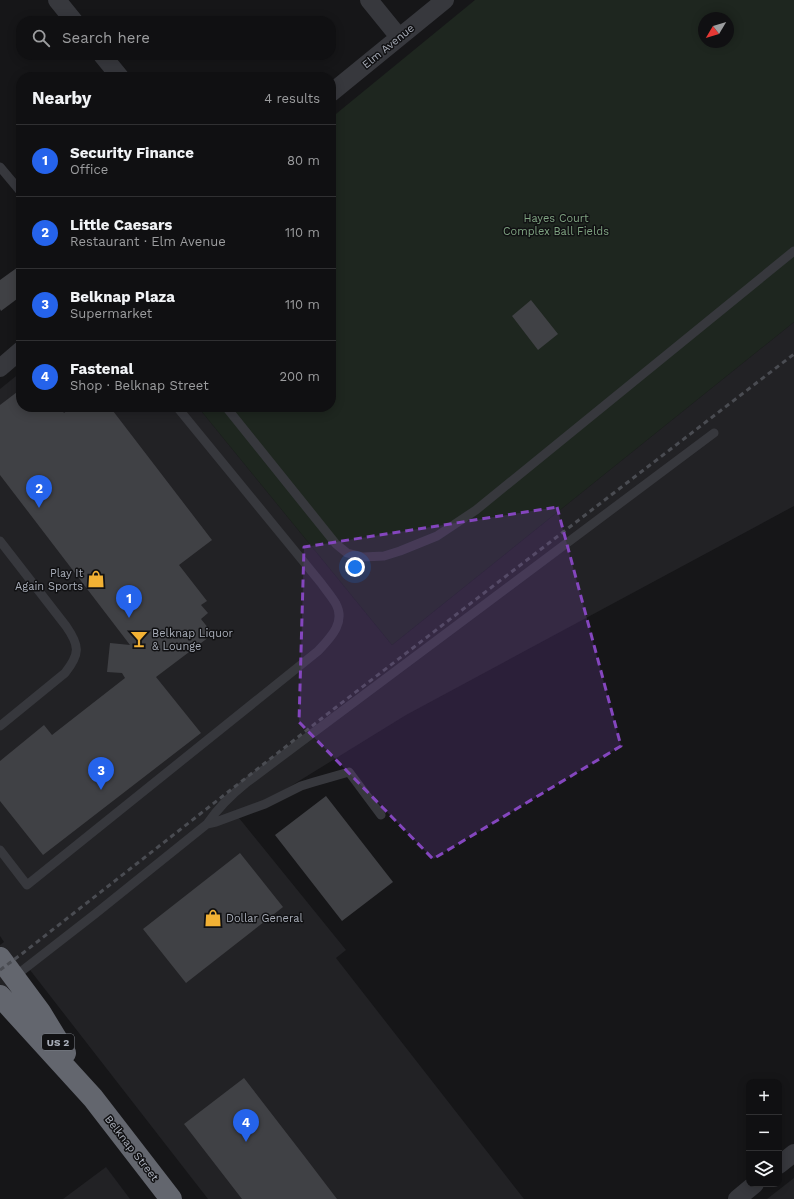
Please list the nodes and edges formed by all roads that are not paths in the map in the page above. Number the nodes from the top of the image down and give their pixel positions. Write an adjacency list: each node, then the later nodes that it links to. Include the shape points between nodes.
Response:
1 (57, 0): 4 (street)
2 (369, 0): 5 (street)
3 (445, 0): 5 (street, Elm Avenue)
4 (70, 16)
5 (399, 37): 8 (street, Elm Avenue)
6 (106, 60): 7 (street)
7 (116, 72)
8 (336, 89)
9 (0, 167): 10 (lane)
10 (16, 186)
11 (794, 251): 15 (lane, via 476,510 437,536 384,556 363,557 347,553 336,544)
12 (16, 354): 13 (street)
13 (0, 368)
14 (181, 412): 21 (lane, via 321,583 337,605 339,625 318,651 27,885)
15 (230, 412)
16 (714, 433): 20 (lane, via 246,783 228,798)
17 (0, 541): 18 (lane, via 75,638 77,652 65,673)
18 (0, 726)
19 (380, 815): 20 (lane, via 349,772 308,784 265,804)
20 (207, 824): 23 (lane)
21 (0, 850)
22 (0, 958): 23 (highway, Belknap Street / US 2)
23 (14, 977): 25 (highway, Belknap Street / US 2, via 40,1012)
24 (0, 996): 25 (highway, Belknap Street / US 2)
25 (93, 1098): 29 (highway, Belknap Street / US 2)
26 (794, 1153): 27 (street)
27 (782, 1163)
28 (751, 1187): 30 (street)
29 (171, 1199)
30 (737, 1199)

